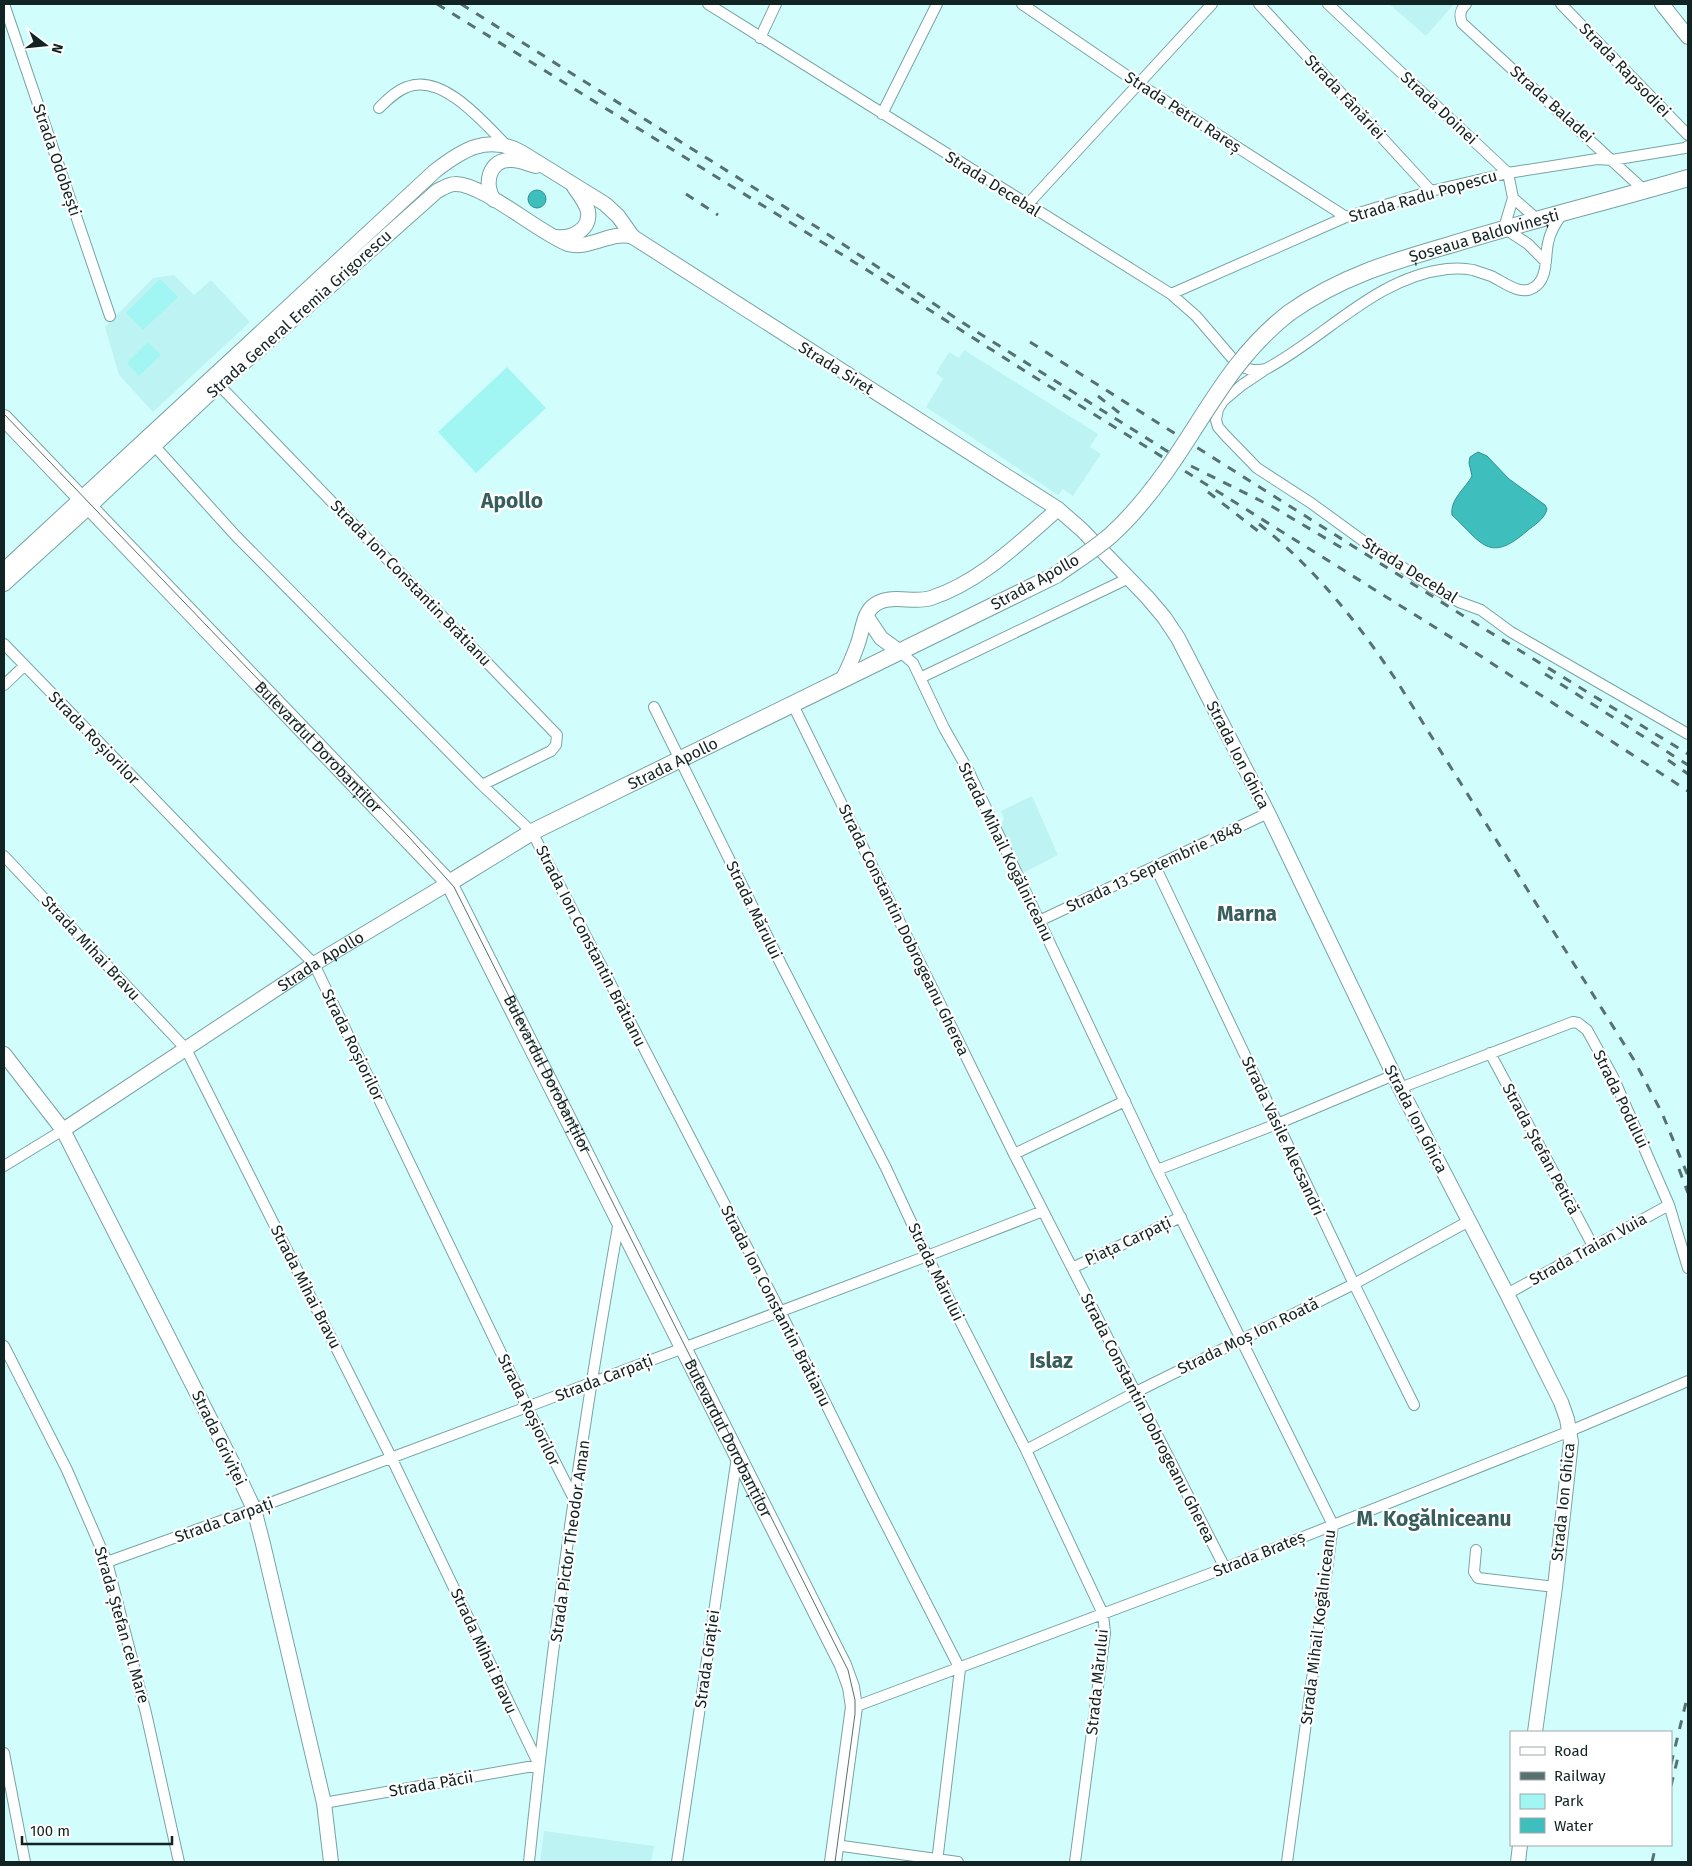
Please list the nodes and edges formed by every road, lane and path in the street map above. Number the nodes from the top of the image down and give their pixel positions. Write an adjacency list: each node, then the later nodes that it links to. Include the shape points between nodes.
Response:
1 (4, 4): 40 (street, Strada Odobești)
2 (708, 4): 13 (street, Strada Decebal)
3 (776, 4): 13 (street)
4 (938, 4): 16 (street)
5 (1022, 4): 14 (street, Strada Petru Rareș)
6 (1212, 4): 14 (street)
7 (1259, 4): 26 (street, Strada Fânăriei)
8 (1328, 4): 23 (street, Strada Doinei)
9 (1466, 4): 21 (street, Strada Baladei, via 1461,11 1462,23)
10 (1561, 4): 17 (street, Strada Rapsodiei)
11 (1662, 4): 12 (street)
12 (1688, 37)
13 (760, 38): 16 (street, Strada Decebal)
14 (1139, 84): 30 (street); 32 (street, Strada Petru Rareș)
15 (379, 108): 18 (street, via 406,87 430,86 462,102)
16 (882, 114): 30 (street, Strada Decebal)
17 (1688, 135)
18 (506, 145): 20 (street, Strada Siret, via 482,145); 22 (street, Strada Siret)
19 (1688, 146): 21 (street, Strada Radu Popescu)
20 (459, 154): 44 (street, Strada General Eremia Grigorescu, via 435,171)
21 (1612, 160): 23 (street, Strada Radu Popescu, via 1597,159); 27 (street, Strada Baladei)
22 (549, 170): 25 (street, Strada Siret); 29 (street, Strada Siret, via 512,160 496,164 488,183)
23 (1508, 173): 26 (street, Strada Radu Popescu); 28 (street)
24 (1688, 178): 27 (main road, Șoseaua Baldovinești)
25 (573, 185): 35 (street, Strada Siret, via 587,208 586,224 573,236); 36 (street, Strada Siret, via 612,210)
26 (1431, 190): 32 (street, Strada Radu Popescu)
27 (1645, 191): 31 (main road, Șoseaua Baldovinești)
28 (1513, 198): 33 (street); 34 (street)
29 (495, 201): 35 (street, Strada General Eremia Grigorescu); 42 (street, Strada General Eremia Grigorescu, via 464,185 454,184 437,191)
30 (1026, 205): 38 (street, Strada Decebal)
31 (1563, 213): 33 (main road, Șoseaua Baldovinești); 37 (street, Strada Decebal, via 1551,233)
32 (1346, 217): 38 (street, Strada Radu Popescu)
33 (1538, 220): 34 (main road, Șoseaua Baldovinești)
34 (1504, 228): 37 (street, via 1528,244); 39 (main road, Șoseaua Baldovinești, via 1361,273 1323,290)
35 (553, 236): 36 (street, Strada General Eremia Grigorescu, via 573,246 622,235)
36 (633, 237): 46 (street, Strada Siret)
37 (1546, 262): 41 (street, Strada Decebal, via 1541,280 1528,290 1460,268 1417,276 1364,302)
38 (1171, 294): 41 (street, Strada Decebal, via 1196,316 1238,365 1253,371)
39 (1289, 313): 53 (main road, Strada Apollo, bridge, via 1239,362 1165,473 1110,536 1056,575)
40 (110, 316)
41 (1266, 369): 60 (street, Strada Decebal, via 1231,394 1218,409 1216,420 1225,435 1257,468 1432,587 1481,610 1511,632)
42 (219, 385): 44 (street, Strada General Eremia Grigorescu); 62 (street, Strada Ion Constantin Brătianu, via 557,735 556,745 551,751)
43 (4, 418): 45 (main road, Bulevardul Dorobanților)
44 (151, 442): 45 (street, Strada General Eremia Grigorescu); 62 (street, Strada Ion Constantin Brătianu, via 234,535)
45 (86, 503): 48 (street, Strada General Eremia Grigorescu); 50 (street, Strada General Eremia Grigorescu); 67 (main road, Bulevardul Dorobanților)
46 (1058, 509): 47 (street, Strada Siret); 51 (street, via 1001,558 968,580 924,600 883,601 870,609)
47 (1102, 551): 49 (street, Strada Ion Ghica)
48 (4, 570)
49 (1129, 578): 55 (street); 63 (street, Strada Ion Ghica, via 1178,638)
50 (4, 584)
51 (867, 617): 53 (street, Strada Mihail Kogălniceanu, via 881,638); 56 (street)
52 (4, 644): 54 (street, Strada Roșiorilor)
53 (900, 652): 55 (street, Strada Mihail Kogălniceanu, via 910,660); 56 (main road, Strada Apollo)
54 (24, 666): 57 (street); 69 (street, Strada Roșiorilor)
55 (920, 678): 68 (street, Strada Mihail Kogălniceanu, via 969,772)
56 (842, 680): 58 (main road, Strada Apollo)
57 (4, 685)
58 (793, 705): 61 (main road, Strada Apollo); 78 (street, Strada Constantin Dobrogeanu Gherea)
59 (654, 707): 61 (street, Strada Mărului)
60 (1688, 734)
61 (680, 759): 64 (main road, Strada Apollo); 87 (street, Strada Mărului)
62 (482, 785): 64 (street, Strada Ion Constantin Brătianu)
63 (1268, 813): 66 (street, Strada 13 Septembrie 1848); 73 (street, Strada Ion Ghica)
64 (532, 832): 67 (main road, Strada Apollo); 92 (street, Strada Ion Constantin Brătianu)
65 (4, 856): 70 (street, Strada Mihai Bravu)
66 (1155, 866): 68 (street, Strada 13 Septembrie 1848); 76 (street, Strada Vasile Alecsandri)
67 (449, 883): 69 (street, Strada Apollo); 84 (main road, Bulevardul Dorobanților)
68 (1039, 921): 75 (street, Strada Mihail Kogălniceanu)
69 (314, 964): 70 (street, Strada Apollo); 100 (street, Strada Roșiorilor)
70 (186, 1049): 77 (street, Strada Apollo); 104 (street, Strada Mihai Bravu)
71 (1490, 1053): 74 (street); 81 (street, Strada Podului, via 1573,1022 1583,1026 1613,1077); 86 (street, Strada Ștefan Petică)
72 (4, 1054): 77 (street, Strada Griviței)
73 (1394, 1075): 74 (street, Strada Ion Ghica); 76 (street)
74 (1400, 1088): 85 (street, Strada Ion Ghica)
75 (1125, 1101): 78 (street); 80 (street, Piața Carpați)
76 (1277, 1124): 80 (street); 90 (street, Strada Vasile Alecsandri)
77 (63, 1130): 79 (street, Strada Apollo); 106 (street, Strada Griviței)
78 (1014, 1154): 82 (street, Piața Carpați)
79 (4, 1166)
80 (1156, 1170): 83 (street, Piața Carpați)
81 (1669, 1205): 86 (street, Strada Traian Vuia); 89 (street, Strada Podului)
82 (1043, 1211): 87 (street, Strada Carpați); 88 (street, Piața Carpați)
83 (1181, 1216): 88 (street, Piața Carpați); 93 (street, Strada Mihail Kogălniceanu)
84 (619, 1220): 95 (main road, Bulevardul Dorobanților); 97 (street, Strada Pictor Theodor Aman)
85 (1469, 1221): 90 (street, Strada Moș Ion Roată); 91 (street, Strada Ion Ghica)
86 (1593, 1246): 91 (street, Strada Traian Vuia)
87 (927, 1256): 92 (street, Strada Carpați); 102 (street, Strada Mărului)
88 (1072, 1268): 98 (street, Strada Constantin Dobrogeanu Gherea)
89 (1688, 1268)
90 (1354, 1284): 93 (street, Strada Moș Ion Roată); 99 (street, Strada Vasile Alecsandri)
91 (1507, 1294): 101 (street, Strada Ion Ghica, via 1561,1402)
92 (780, 1312): 95 (street, Strada Carpați); 113 (street, Strada Ion Constantin Brătianu)
93 (1241, 1339): 98 (street, Strada Moș Ion Roată); 107 (street, Strada Mihail Kogălniceanu)
94 (4, 1346): 109 (street, Strada Ștefan cel Mare, via 67,1470)
95 (682, 1347): 97 (street, Strada Carpați); 103 (main road, Bulevardul Dorobanților)
96 (1688, 1381): 101 (street, Strada Brateș)
97 (592, 1383): 100 (street, Strada Carpați); 105 (street, Strada Pictor Theodor Aman)
98 (1136, 1392): 102 (street, Strada Moș Ion Roată); 110 (street, Strada Constantin Dobrogeanu Gherea)
99 (1414, 1405)
100 (527, 1407): 104 (street, Strada Carpați); 105 (street, Strada Roșiorilor)
101 (1570, 1431): 107 (street, Strada Brateș); 111 (street, Strada Ion Ghica)
102 (1026, 1450): 112 (street, Strada Mărului)
103 (737, 1456): 114 (main road, Bulevardul Dorobanților, via 843,1666); 126 (street, Strada Grației)
104 (391, 1457): 106 (street, Strada Carpați); 117 (street, Strada Mihai Bravu)
105 (574, 1499): 117 (street, Strada Pictor Theodor Aman)
106 (254, 1510): 109 (street, Strada Carpați); 118 (street, Strada Griviței)
107 (1333, 1524): 110 (street, Strada Brateș); 130 (street, Strada Mihail Kogălniceanu)
108 (1476, 1550): 111 (street, via 1474,1572 1478,1578)
109 (107, 1562): 123 (street, Strada Ștefan cel Mare, via 146,1713)
110 (1225, 1568): 112 (street, Strada Brateș)
111 (1555, 1587): 115 (street, Strada Ion Ghica)
112 (1103, 1614): 113 (street, Strada Brateș); 129 (street, Strada Mărului, via 1105,1632)
113 (960, 1669): 114 (street, Strada Brateș); 121 (street)
114 (854, 1707): 119 (main road, Bulevardul Dorobanților)
115 (1535, 1731)
116 (4, 1753): 122 (street)
117 (539, 1765): 118 (street, Strada Păcii); 125 (street, Strada Pictor Theodor Aman)
118 (324, 1803): 124 (street, Strada Griviței)
119 (835, 1845): 121 (street); 127 (main road, Bulevardul Dorobanților)
120 (1520, 1846): 131 (street)
121 (938, 1861): 128 (street)
122 (25, 1862)
123 (179, 1862)
124 (331, 1862)
125 (529, 1862)
126 (677, 1862)
127 (833, 1862)
128 (958, 1862)
129 (1075, 1862)
130 (1287, 1862)
131 (1518, 1862)

